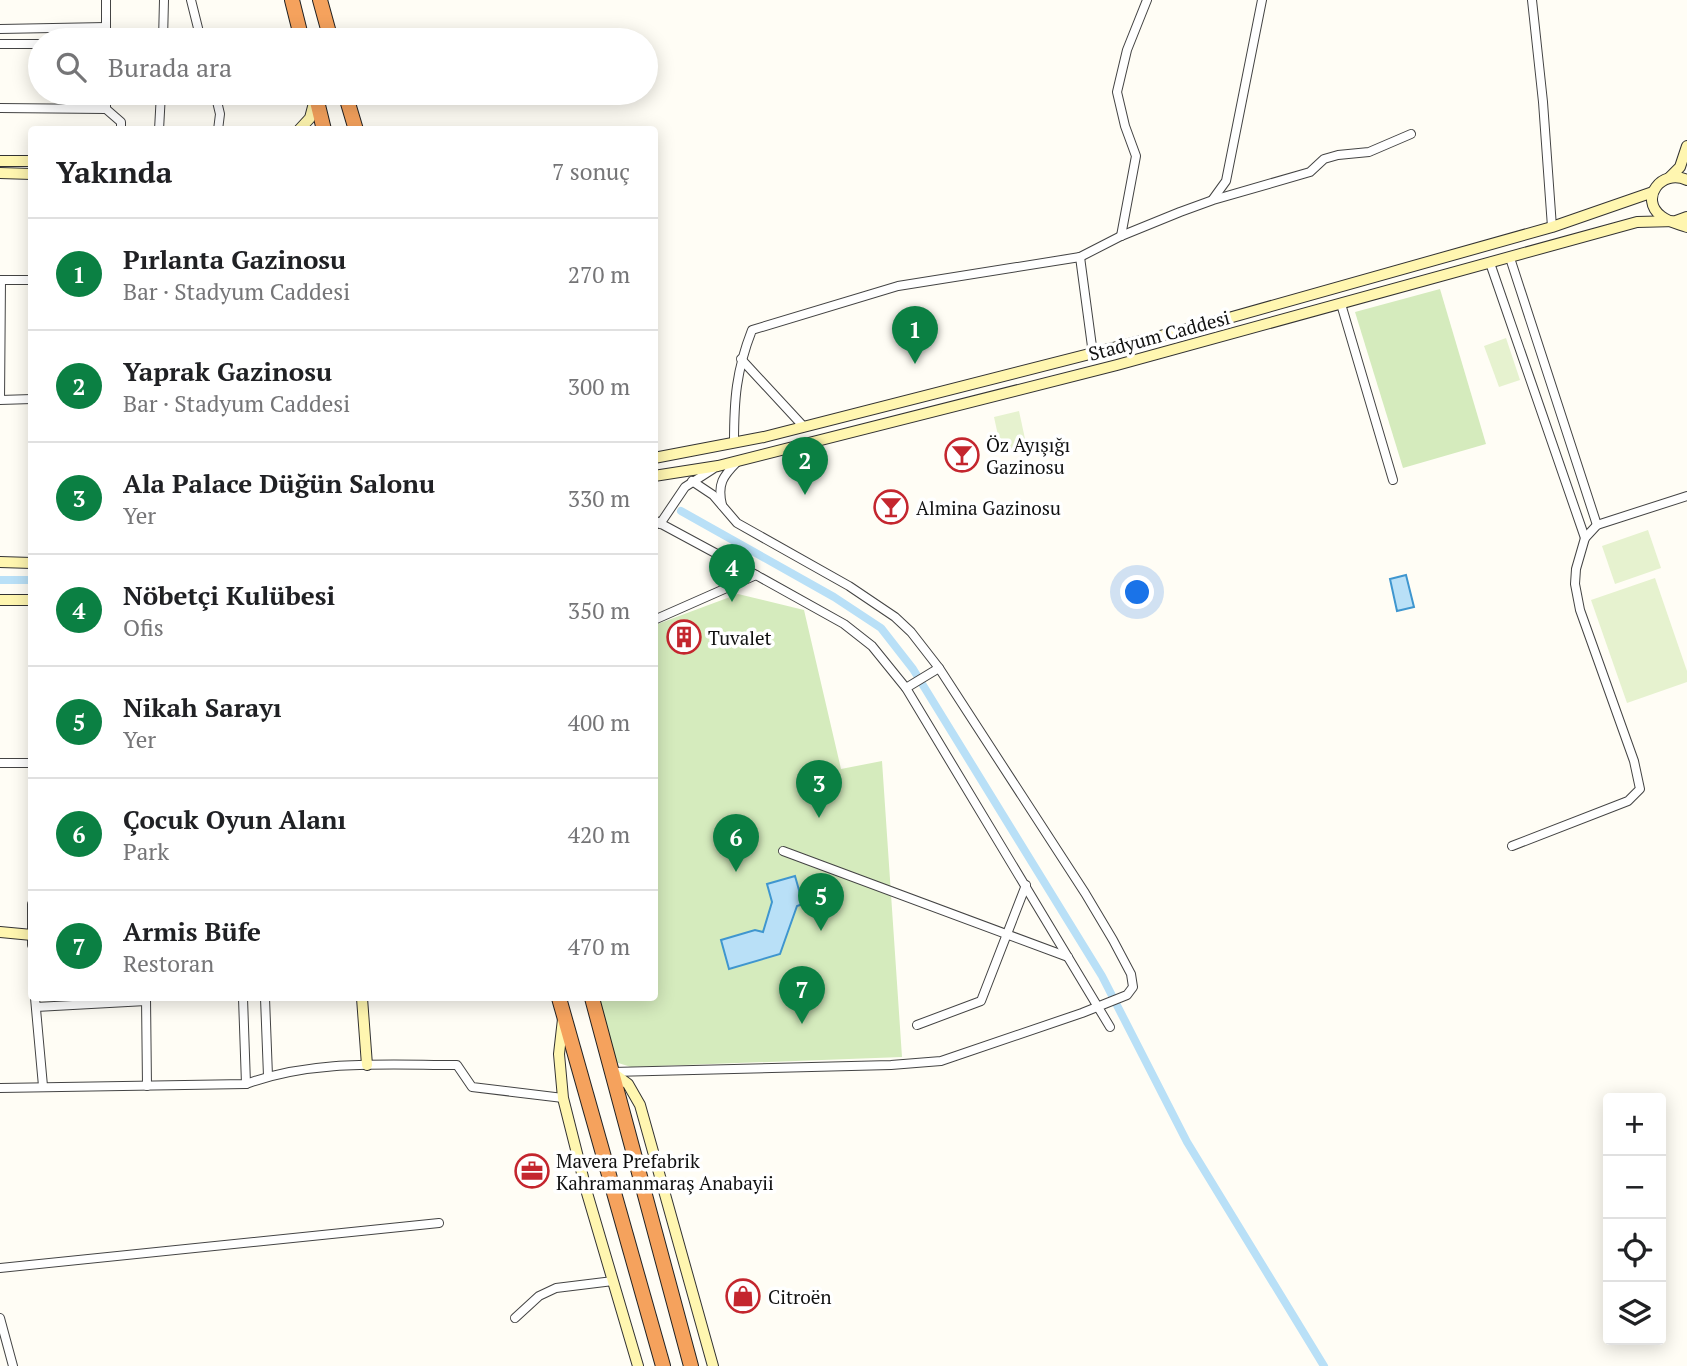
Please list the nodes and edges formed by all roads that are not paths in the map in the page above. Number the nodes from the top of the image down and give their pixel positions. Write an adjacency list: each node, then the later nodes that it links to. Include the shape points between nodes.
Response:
1 (106, 0): 9 (street)
2 (164, 0): 12 (street)
3 (191, 0): 13 (street)
4 (292, 0): 14 (highway)
5 (320, 0): 15 (highway)
6 (1147, 0): 49 (street, via 1116,92 1136,156)
7 (1262, 0): 44 (street, via 1226,181)
8 (1532, 0): 47 (street)
9 (106, 27): 11 (street)
10 (28, 28): 16 (street)
11 (53, 28)
12 (163, 28)
13 (198, 28)
14 (299, 28)
15 (328, 28)
16 (0, 29)
17 (0, 44): 18 (street)
18 (28, 44)
19 (106, 105): 26 (street)
20 (160, 105): 29 (street)
21 (218, 105): 27 (street)
22 (313, 105): 32 (main road)
23 (318, 105): 33 (highway)
24 (349, 105): 34 (highway)
25 (0, 108): 26 (street)
26 (106, 109): 28 (street)
27 (220, 114): 30 (street); 31 (street)
28 (121, 126)
29 (159, 126)
30 (218, 126)
31 (224, 126)
32 (303, 126)
33 (323, 126)
34 (355, 126)
35 (1410, 134): 44 (street, via 1369,152 1324,159 1310,172)
36 (1687, 146): 41 (main road, via 1680,167)
37 (28, 161): 38 (main road)
38 (0, 162)
39 (0, 173): 40 (main road)
40 (28, 174)
41 (1670, 177): 42 (main road); 43 (main road, Stadyum Caddesi)
42 (1687, 180)
43 (1653, 191): 46 (main road, via 1654,207); 47 (main road, Stadyum Caddesi)
44 (1213, 200): 49 (street)
45 (1687, 217): 46 (main road, Stadyum Caddesi)
46 (1669, 220): 48 (main road); 53 (main road, Stadyum Caddesi, via 1637,222)
47 (1552, 227): 50 (main road, Stadyum Caddesi)
48 (1687, 227)
49 (1121, 236): 52 (street)
50 (1514, 238): 51 (main road, Stadyum Caddesi); 53 (main road, via 1510,242)
51 (1477, 248): 54 (main road); 57 (main road, Stadyum Caddesi)
52 (1080, 257): 59 (street); 60 (street, via 898,286 752,330)
53 (1514, 257): 54 (main road, Stadyum Caddesi); 75 (street)
54 (1485, 265): 58 (main road, Stadyum Caddesi); 76 (street)
55 (1, 280): 56 (street); 61 (street)
56 (28, 280)
57 (1349, 283): 58 (main road, via 1356,296); 59 (main road, Stadyum Caddesi)
58 (1344, 303): 66 (main road, Stadyum Caddesi); 69 (street)
59 (1093, 354): 63 (main road, Stadyum Caddesi)
60 (741, 359): 63 (street); 64 (street, via 734,400)
61 (0, 400): 62 (street)
62 (28, 400)
63 (804, 427): 64 (main road, Stadyum Caddesi)
64 (734, 443): 65 (main road, Stadyum Caddesi)
65 (658, 456)
66 (739, 461): 67 (main road, Stadyum Caddesi); 72 (street, via 720,485)
67 (718, 466): 68 (main road, Stadyum Caddesi); 70 (street)
68 (658, 475)
69 (1393, 480)
70 (692, 481): 72 (street); 73 (street)
71 (1687, 496): 75 (street)
72 (723, 508): 83 (street, via 737,523 886,610 911,632)
73 (658, 521)
74 (658, 523): 79 (street)
75 (1597, 525): 76 (street)
76 (1586, 538): 87 (street, via 1576,576 1580,610 1640,789 1628,801)
77 (0, 562): 78 (main road)
78 (28, 563)
79 (755, 575): 82 (street); 84 (street, via 844,624 872,646)
80 (0, 600): 81 (main road)
81 (28, 600)
82 (658, 618)
83 (939, 668): 84 (street); 102 (street, via 1131,975 1133,986 1127,995)
84 (906, 688): 89 (street)
85 (0, 763): 86 (street)
86 (28, 763)
87 (1512, 846)
88 (783, 850): 92 (street)
89 (1026, 885): 92 (street); 93 (street)
90 (0, 932): 91 (main road)
91 (28, 934)
92 (1006, 935): 93 (street); 105 (street, via 981,1001)
93 (1069, 957): 102 (street)
94 (35, 1001): 103 (street)
95 (118, 1001): 103 (street)
96 (146, 1001): 112 (street)
97 (243, 1001): 110 (street)
98 (265, 1001): 109 (street)
99 (362, 1001): 107 (main road)
100 (560, 1001): 104 (highway)
101 (593, 1001): 108 (highway)
102 (1102, 1004): 106 (street); 108 (street, via 941,1061)
103 (36, 1007): 111 (street)
104 (563, 1016): 114 (main road, via 559,1054); 122 (highway)
105 (917, 1025)
106 (1110, 1027)
107 (367, 1065): 109 (street); 114 (street, via 457,1065 472,1087)
108 (612, 1072): 123 (highway); 124 (main road, via 628,1084 640,1105)
109 (268, 1076): 110 (street)
110 (247, 1084): 112 (street)
111 (43, 1086): 112 (street); 113 (street)
112 (147, 1086)
113 (0, 1088)
114 (563, 1098): 117 (main road)
115 (439, 1223): 116 (street)
116 (0, 1268)
117 (613, 1281): 119 (street, via 556,1288 539,1296); 121 (main road)
118 (0, 1318): 120 (street)
119 (515, 1318)
120 (13, 1366)
121 (638, 1366)
122 (663, 1366)
123 (691, 1366)
124 (713, 1366)

